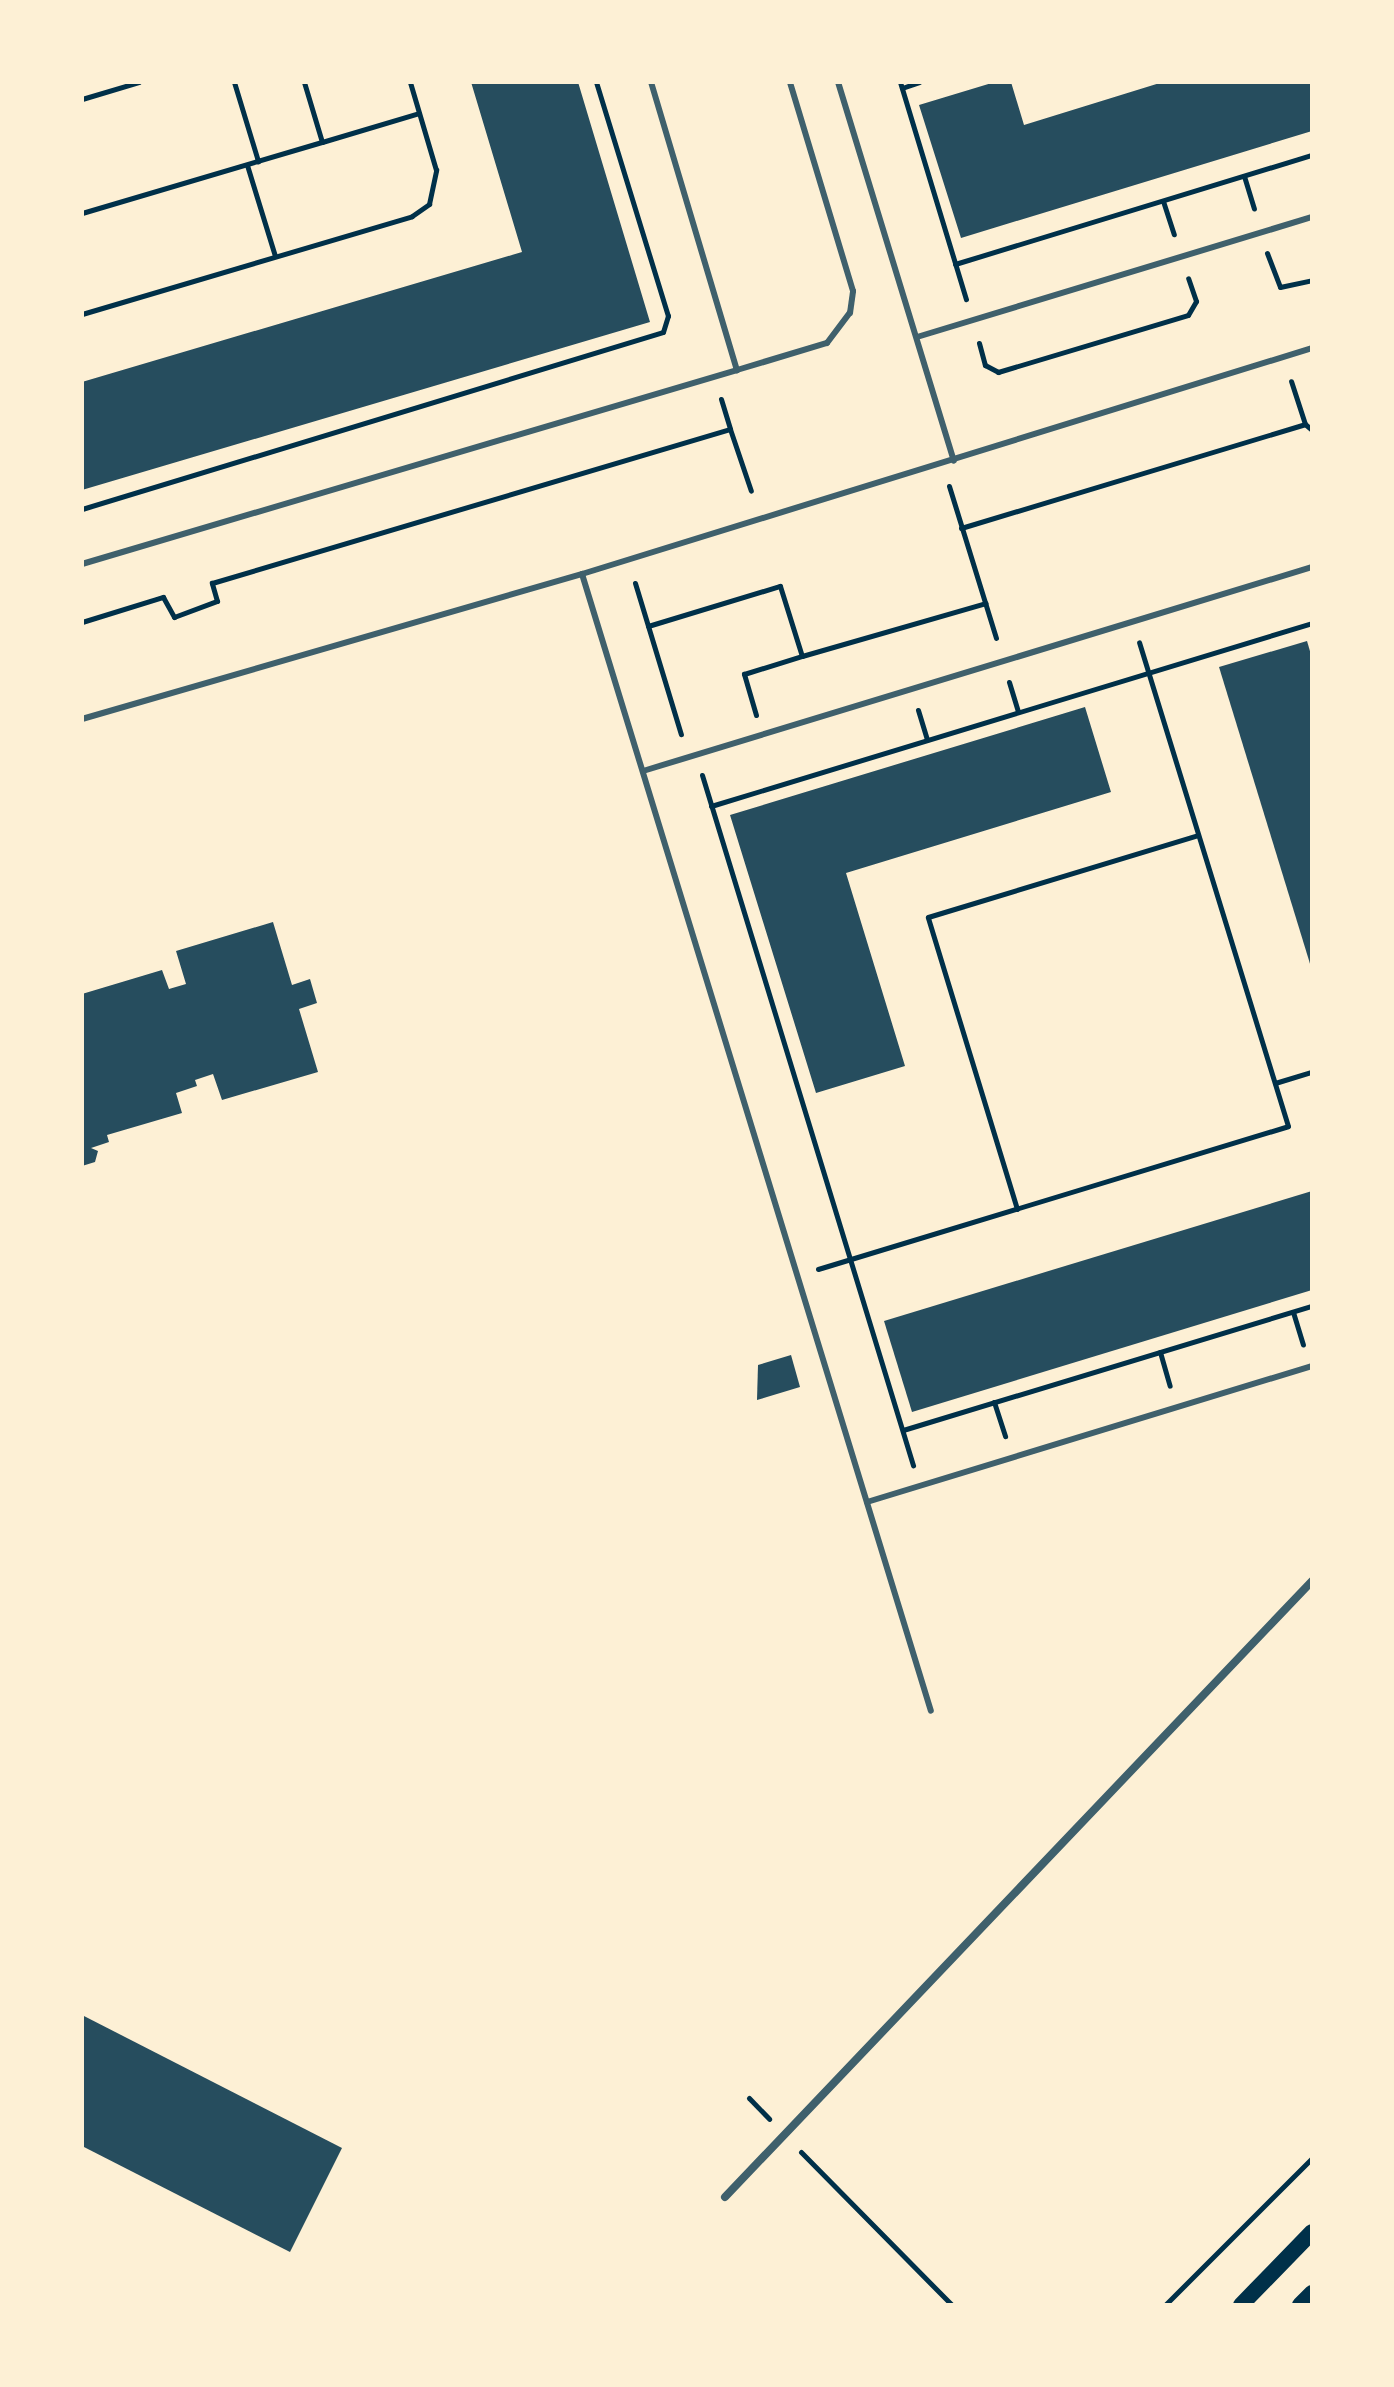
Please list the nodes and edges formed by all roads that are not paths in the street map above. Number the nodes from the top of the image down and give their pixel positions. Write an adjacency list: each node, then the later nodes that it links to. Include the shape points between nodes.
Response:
1 (651, 82): 7 (lane)
2 (790, 82): 7 (lane, via 853,291 850,313 827,343)
3 (838, 82): 5 (lane)
4 (1312, 217): 5 (lane)
5 (917, 337): 8 (lane)
6 (1312, 348): 8 (lane)
7 (737, 370): 9 (lane)
8 (954, 461): 11 (lane)
9 (82, 564)
10 (1312, 567): 13 (lane)
11 (582, 574): 12 (lane); 13 (lane)
12 (82, 719)
13 (643, 771): 15 (lane)
14 (1311, 1367): 15 (lane)
15 (867, 1502): 17 (lane)
16 (1312, 1581): 18 (street)
17 (931, 1711)
18 (725, 2197)
19 (1312, 2232): 21 (main road)
20 (1312, 2293): 22 (main road)
21 (1241, 2305)
22 (1300, 2305)

